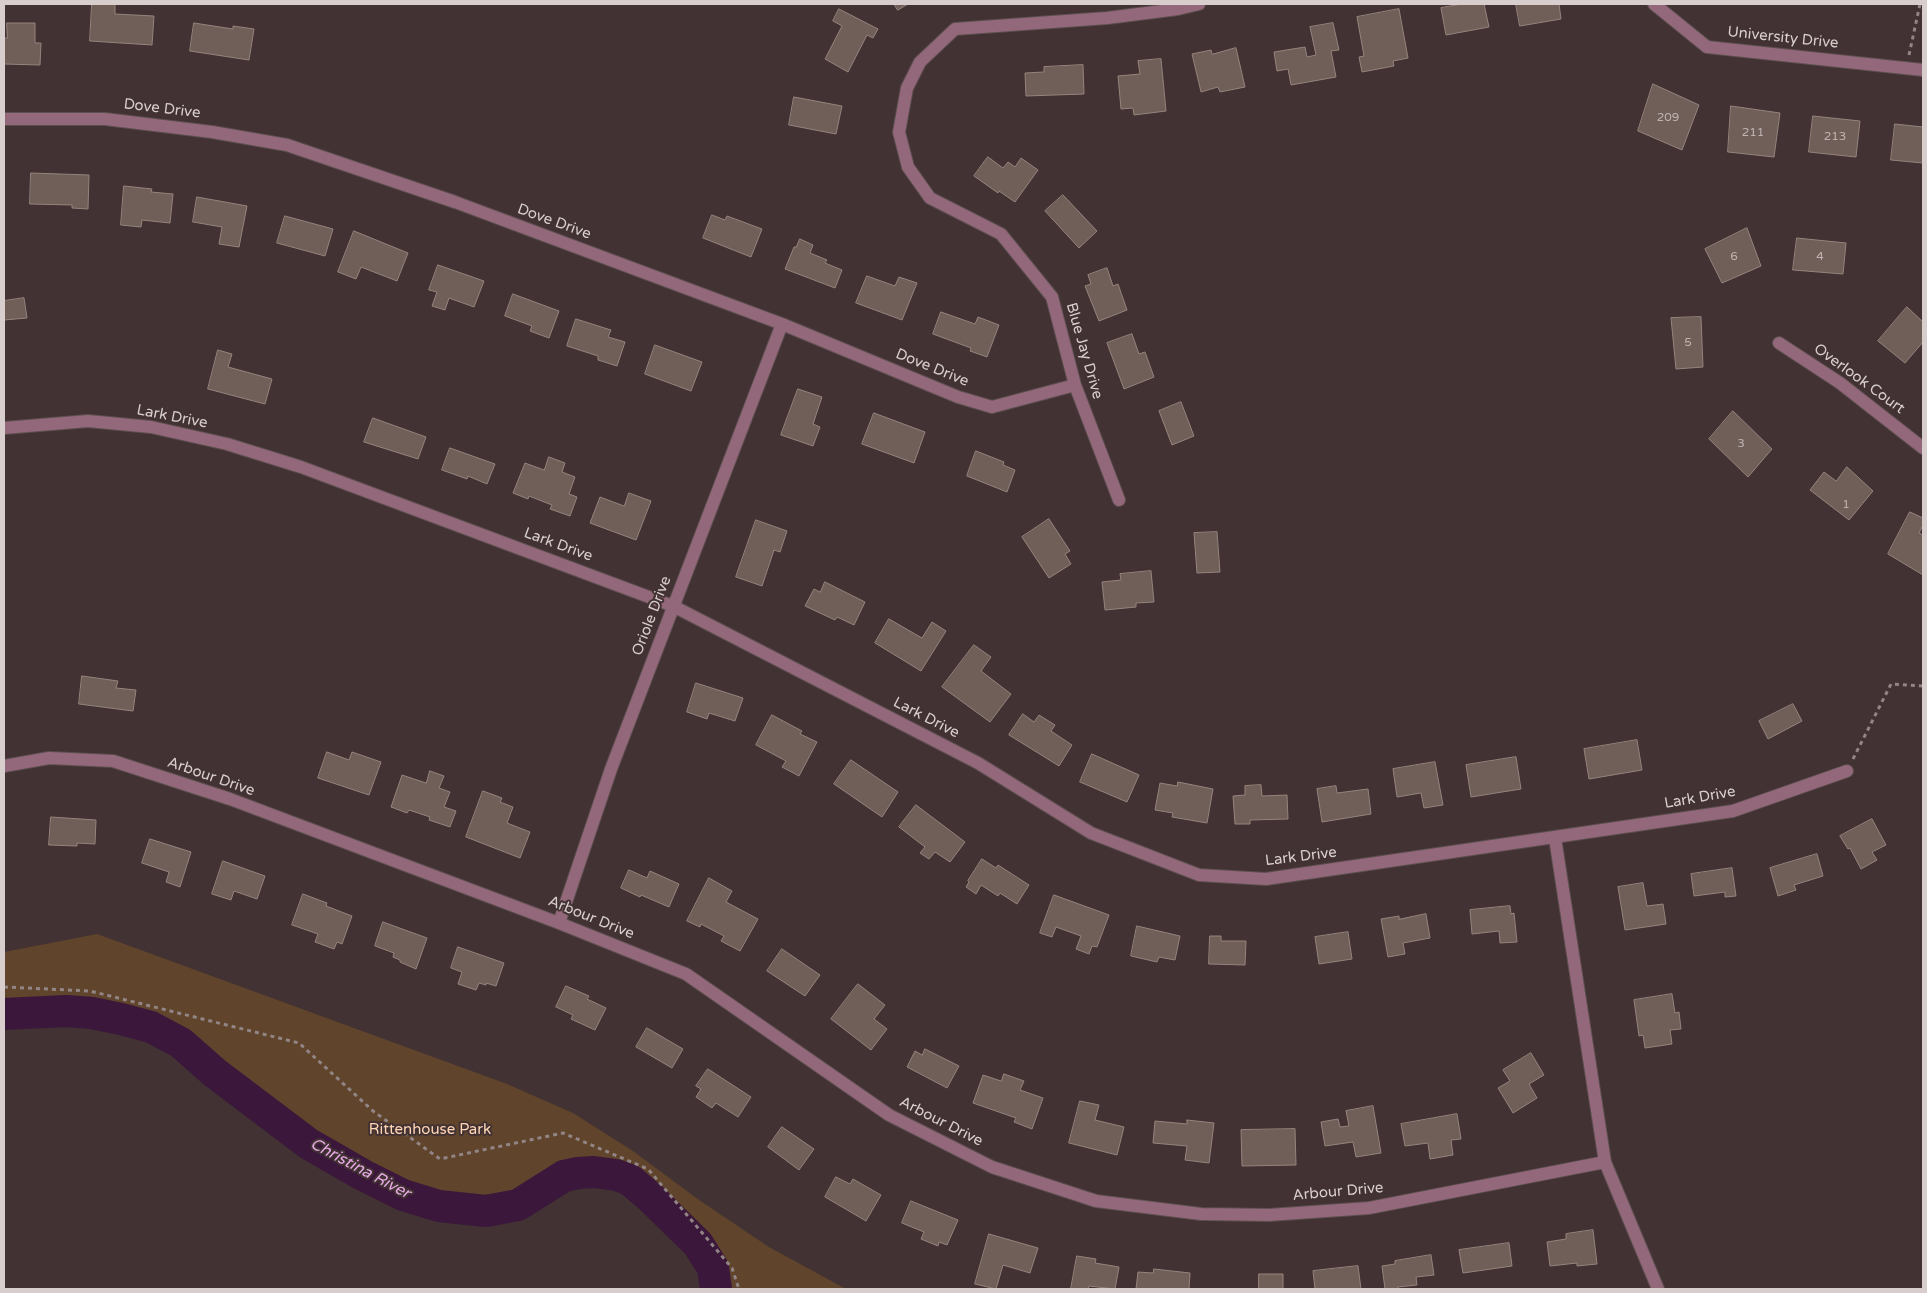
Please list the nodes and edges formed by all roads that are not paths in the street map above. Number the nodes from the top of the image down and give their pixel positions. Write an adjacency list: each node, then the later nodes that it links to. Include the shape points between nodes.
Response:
1 (1199, 4): 7 (street, Blue Jay Drive, via 1107,18 955,29 920,62 907,88 899,132 908,167 930,198 1001,234 1052,297)
2 (1654, 4): 3 (street, University Drive, via 1707,47)
3 (1923, 70)
4 (4, 119): 5 (street, Dove Drive, via 105,119 287,145 455,202)
5 (782, 324): 7 (street, Dove Drive, via 958,397 992,407); 11 (street, Oriole Drive)
6 (1780, 343): 9 (street, Overlook Court)
7 (1075, 385): 10 (street, Blue Jay Drive)
8 (4, 428): 11 (street, Lark Drive, via 88,421 151,427 227,444 301,467)
9 (1921, 442)
10 (1119, 500)
11 (673, 606): 14 (street, Lark Drive, via 978,763 1090,833 1199,875 1266,879); 15 (street, Oriole Drive, via 611,769)
12 (4, 766): 15 (street, Arbour Drive, via 49,758 113,761 230,800)
13 (1847, 770): 14 (street, Lark Drive, via 1733,811)
14 (1555, 838): 16 (street)
15 (559, 923): 16 (street, Arbour Drive, via 686,974 889,1115 992,1167 1096,1201 1201,1214 1268,1215 1369,1208)
16 (1605, 1162): 17 (street)
17 (1658, 1289)

